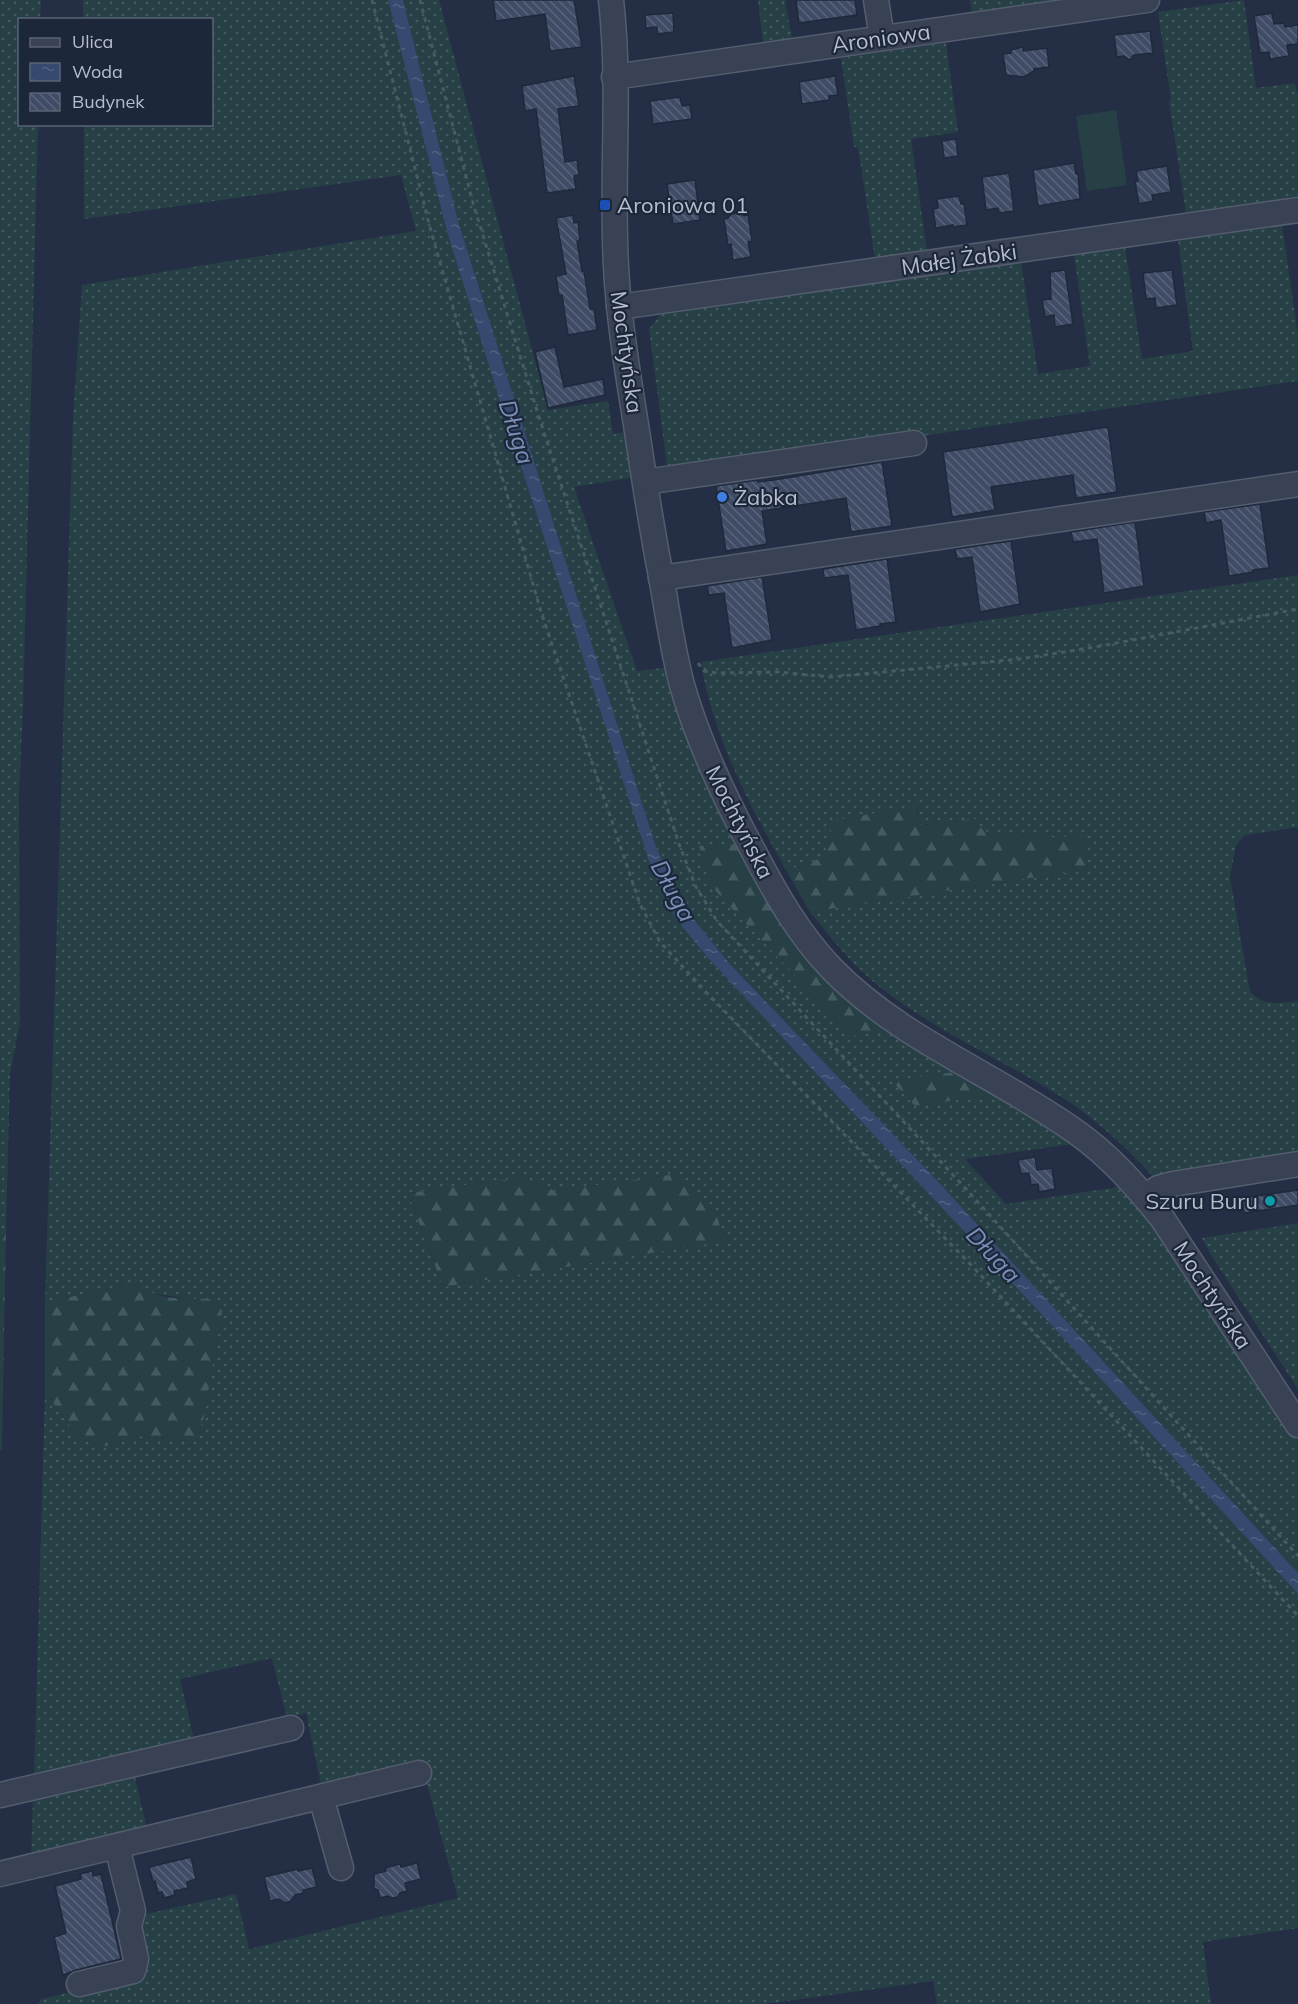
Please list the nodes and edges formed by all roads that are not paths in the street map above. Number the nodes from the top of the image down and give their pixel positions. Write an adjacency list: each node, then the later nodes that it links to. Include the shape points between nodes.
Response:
1 (611, 0): 6 (street, Mochtyńska)
2 (876, 0): 5 (street)
3 (1147, 0): 4 (street, Aroniowa)
4 (1061, 6): 5 (street, Aroniowa)
5 (882, 38): 6 (street, Aroniowa)
6 (614, 77): 8 (street, Mochtyńska)
7 (1298, 210): 8 (street, Małej Żabki)
8 (619, 307): 10 (street, Mochtyńska)
9 (914, 443): 10 (street)
10 (645, 482): 12 (street, Mochtyńska)
11 (1298, 484): 12 (street)
12 (661, 578): 14 (street, Mochtyńska, via 681,682 703,747 741,828 802,933 830,967 885,1015 1079,1134)
13 (1298, 1164): 14 (street, via 1173,1184)
14 (1145, 1197): 15 (street, Mochtyńska)
15 (1298, 1425)
16 (291, 1728): 18 (street)
17 (419, 1773): 19 (street)
18 (0, 1795)
19 (321, 1797): 20 (street); 21 (street)
20 (117, 1847): 22 (street); 23 (street, via 133,1911 129,1926 136,1959 133,1971)
21 (340, 1868)
22 (0, 1874)
23 (79, 1984)

